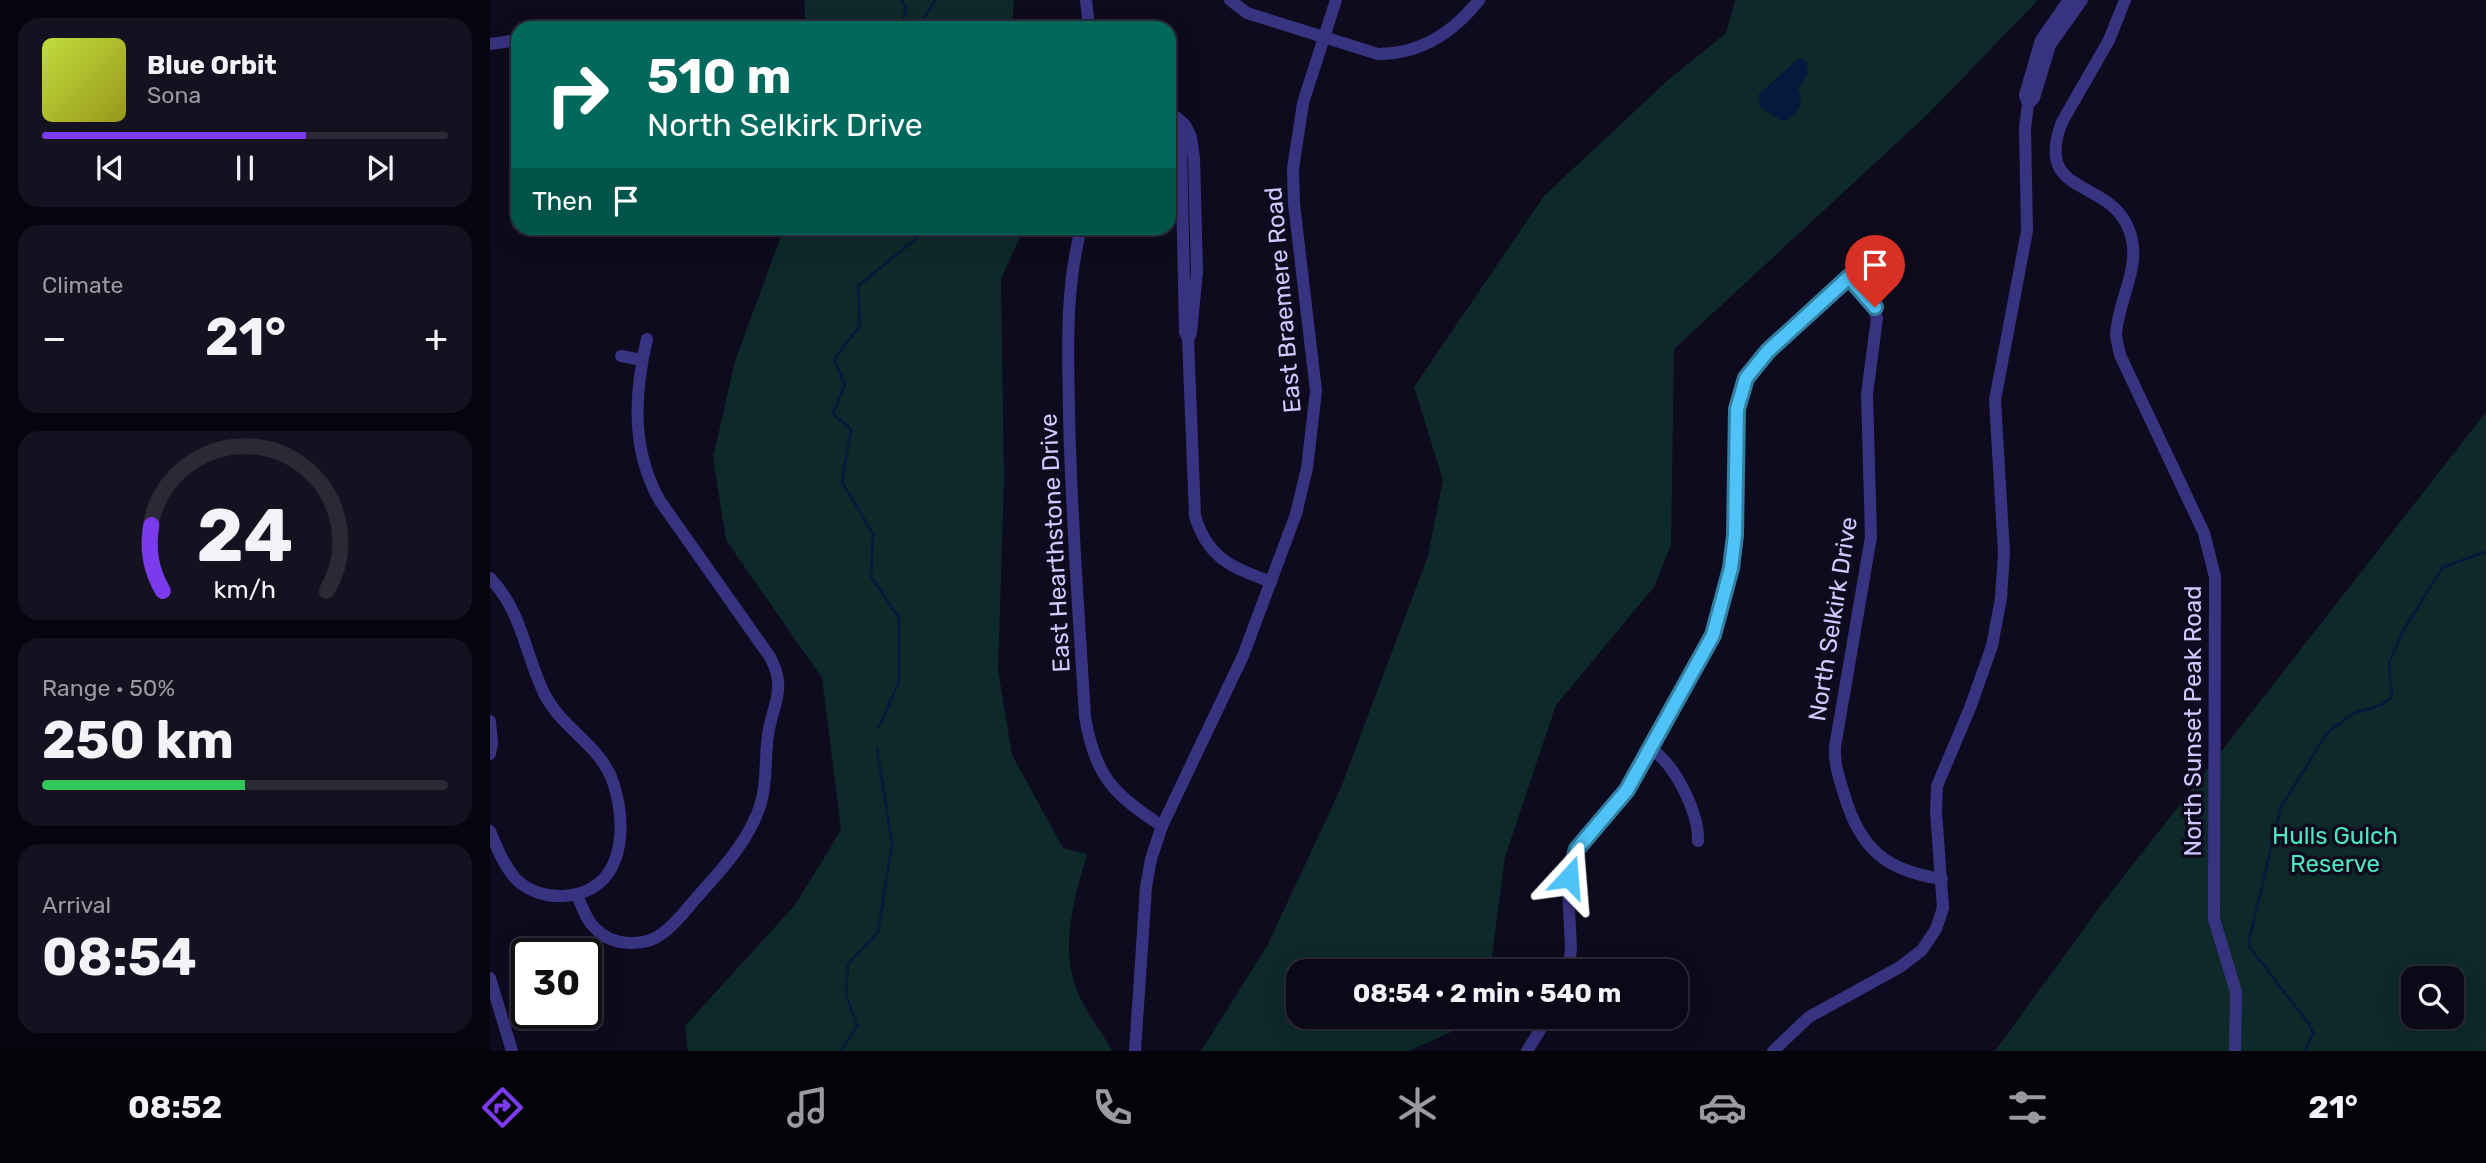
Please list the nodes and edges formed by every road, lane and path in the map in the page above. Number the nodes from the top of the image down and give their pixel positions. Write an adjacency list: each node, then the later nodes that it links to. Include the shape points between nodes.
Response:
1 (1086, 0): 8 (street)
2 (1230, 0): 9 (street, via 1247,13)
3 (1335, 0): 9 (street, East Braemere Road)
4 (1479, 0): 9 (street, via 1435,41 1398,54 1378,54)
5 (2069, 0): 12 (street, via 2040,40 2025,95)
6 (2082, 0): 12 (street, via 2050,45 2034,98)
7 (2125, 0): 37 (street, North Sunset Peak Road, via 2109,40 2062,122 2055,152 2063,174 2124,219 2133,239 2134,259 2116,334 2120,355 2204,533 2215,577 2214,919 2236,992)
8 (1088, 21)
9 (1324, 37): 21 (street, East Braemere Road, via 1303,103 1293,169 1316,391 1313,435 1296,514)
10 (511, 41): 11 (street)
11 (490, 44)
12 (2028, 104): 28 (street, via 2027,231 1995,400 2004,552 2001,598 1992,646 1937,786)
13 (1176, 117): 21 (street, via 1191,137 1194,158 1196,272 1188,339 1195,516 1201,536 1217,557)
14 (1079, 235): 25 (street, East Hearthstone Drive, via 1068,314 1071,478 1085,717 1090,747 1104,777 1135,808)
15 (1864, 264): 16 (street)
16 (1849, 277): 23 (street, via 1768,351 1746,378 1737,409 1735,535 1724,599 1713,635); 28 (street, North Selkirk Drive, via 1869,298 1877,318 1867,394 1871,537 1835,747 1837,769 1857,830 1870,849 1907,872)
17 (646, 339): 19 (street)
18 (621, 356): 19 (street)
19 (642, 360): 29 (street, via 637,432 649,480 775,667 779,694 769,731 761,802 740,847 662,934 647,942 612,939 594,928)
20 (490, 578): 29 (street, via 519,622 531,666 546,697 591,745 614,783 620,811 619,850 598,884)
21 (1271, 582): 25 (street, East Braemere Road, via 1243,656)
22 (490, 721): 24 (street)
23 (1651, 749): 27 (street, via 1667,762 1696,816); 30 (street, via 1618,804 1585,837 1571,865)
24 (490, 754)
25 (1162, 826): 34 (street, East Braemere Road, via 1146,887)
26 (490, 831): 29 (street, via 502,861 517,880 552,897)
27 (1698, 841)
28 (1942, 879): 36 (street, via 1943,908 1922,950 1809,1017)
29 (577, 895)
30 (1570, 959)
31 (490, 978): 33 (street)
32 (1541, 1029): 35 (street)
33 (512, 1051)
34 (1135, 1051)
35 (1527, 1051)
36 (1773, 1051)
37 (2235, 1051)

